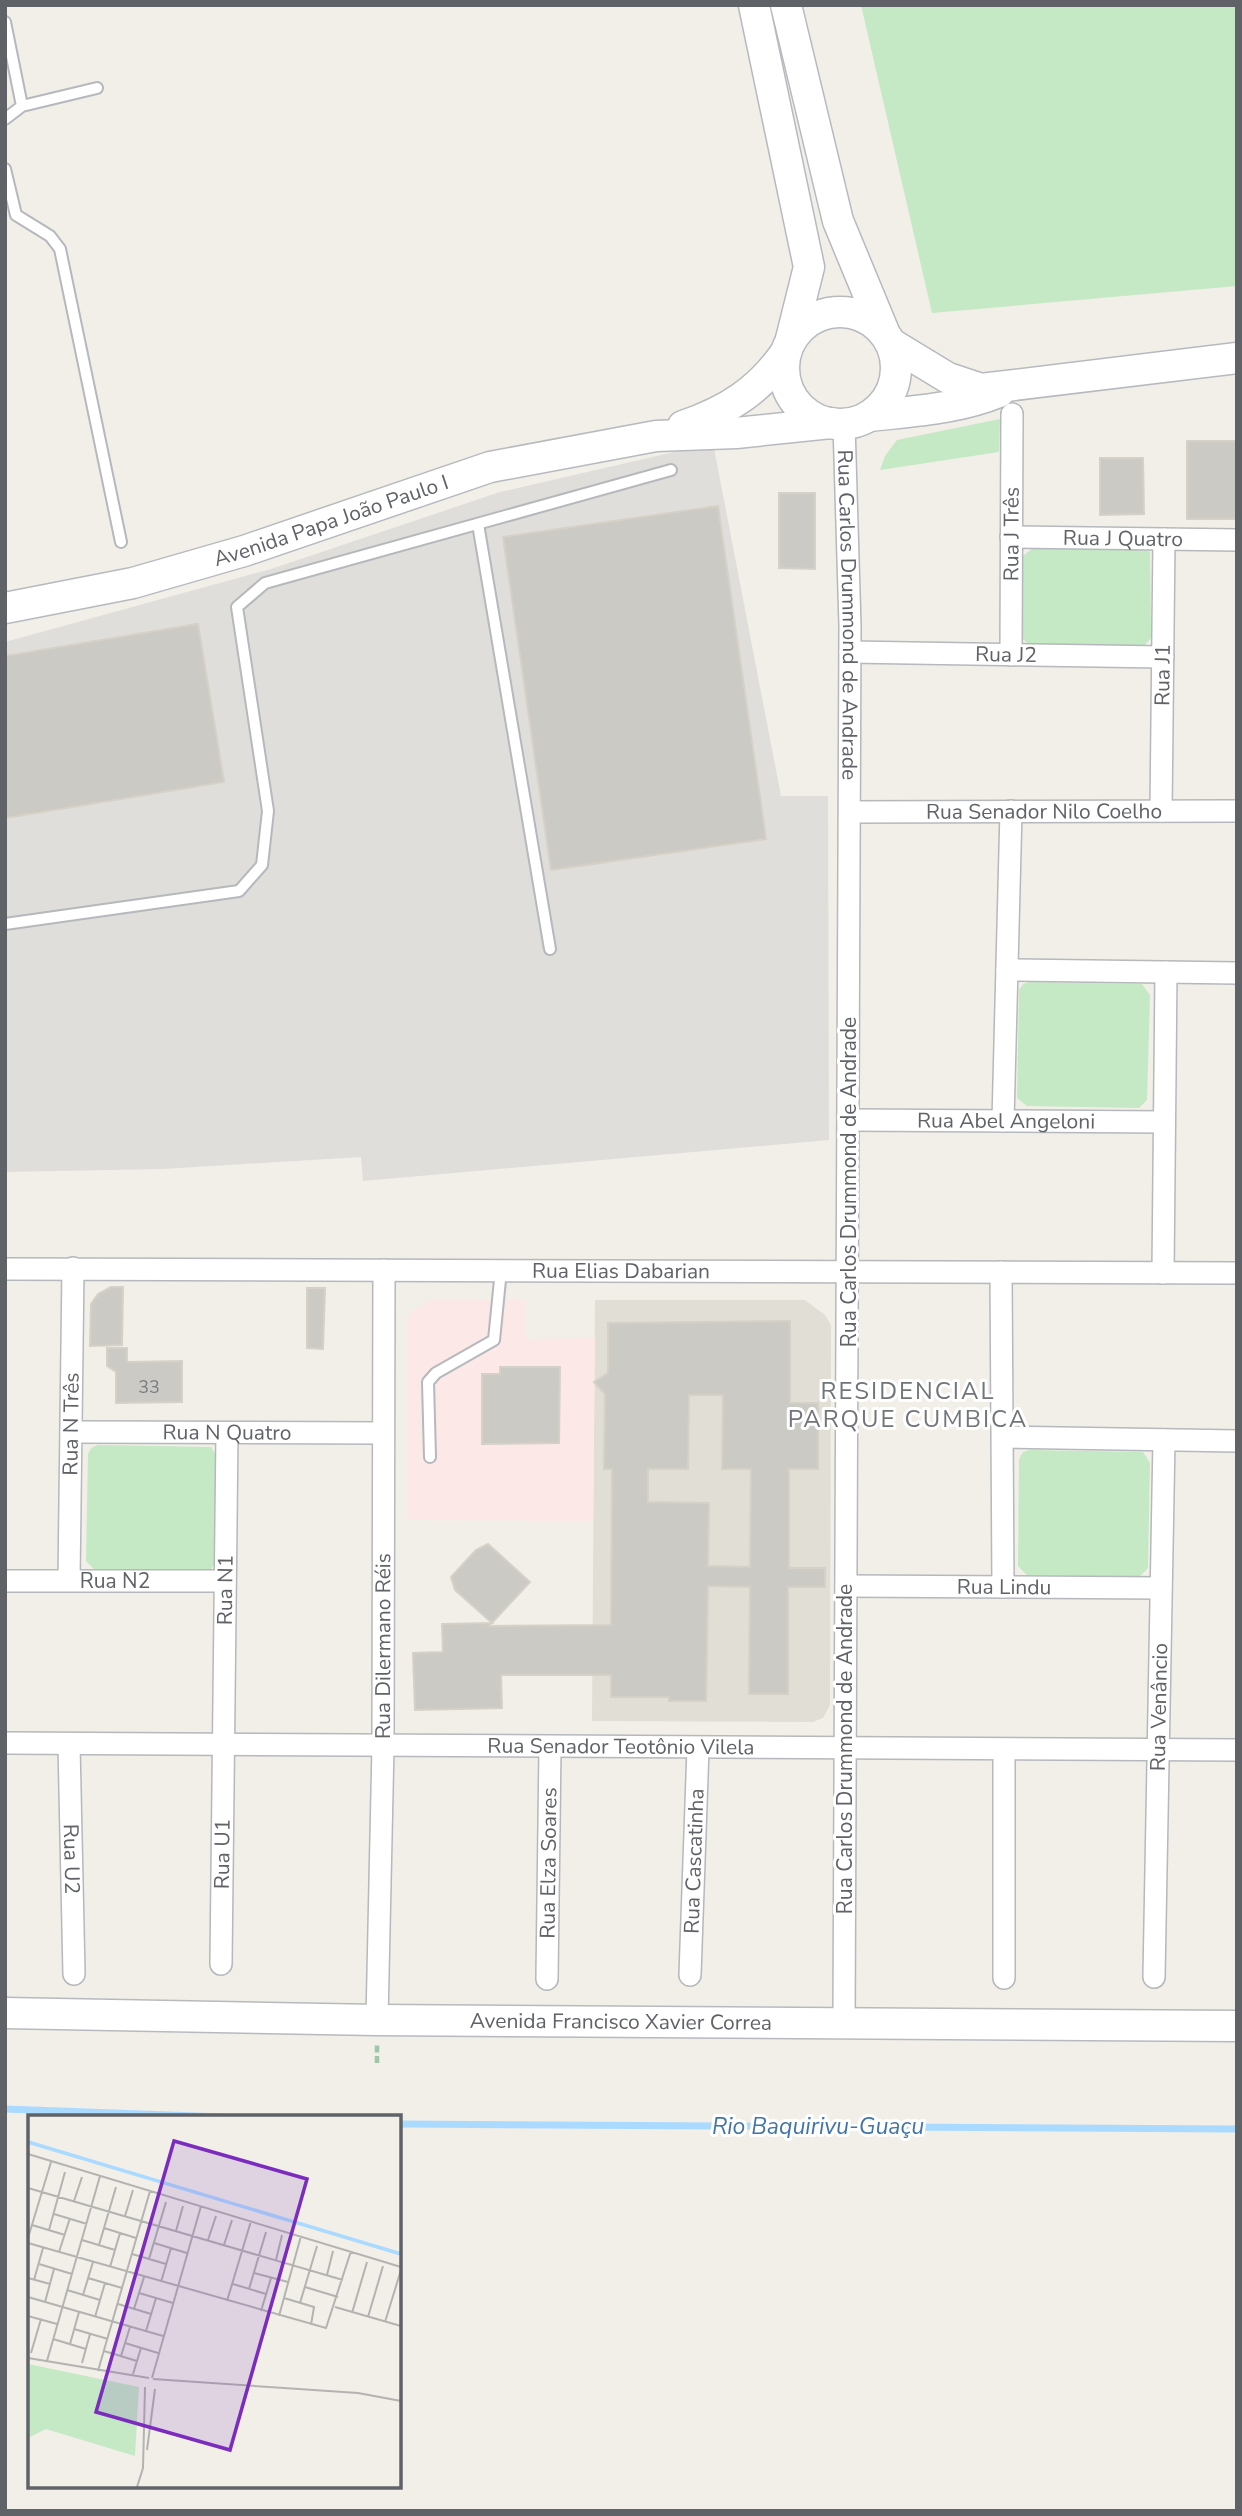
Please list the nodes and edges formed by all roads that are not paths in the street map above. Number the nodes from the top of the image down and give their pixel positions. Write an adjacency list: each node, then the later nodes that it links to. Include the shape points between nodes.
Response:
1 (754, 5): 9 (street, via 809,267)
2 (786, 5): 8 (street, via 838,221)
3 (5, 22): 5 (lane)
4 (97, 88): 5 (lane)
5 (22, 106): 6 (lane)
6 (5, 119)
7 (5, 169): 19 (lane, via 16,215 50,236 60,249)
8 (888, 338): 9 (street, via 863,316 836,312 810,320); 11 (street, Avenida Papa João Paulo I, via 948,378); 12 (street, via 897,370 895,384 889,396)
9 (788, 346): 12 (street, via 783,365 789,392 806,413); 13 (street, Avenida Papa João Paulo I, via 759,386 737,403)
10 (1237, 358): 11 (street, Avenida Papa João Paulo I, via 1108,372)
11 (1010, 401): 12 (street, Avenida Papa João Paulo I, via 976,401); 16 (street, Rua J Três)
12 (848, 421): 13 (street, Avenida Papa João Paulo I); 21 (street, Rua Carlos Drummond de Andrade)
13 (656, 436): 20 (street, Avenida Papa João Paulo I, via 490,467 219,558 133,583)
14 (671, 470): 15 (lane)
15 (478, 524): 28 (lane, via 265,583 237,607 268,811 262,865 239,891); 29 (lane)
16 (1011, 537): 17 (street, Rua J Quatro); 22 (street, Rua J Três)
17 (1164, 539): 18 (street, Rua J Quatro); 23 (street, Rua J1)
18 (1237, 540)
19 (121, 542)
20 (5, 608)
21 (850, 652): 22 (street, Rua J2); 27 (street, Rua Carlos Drummond de Andrade)
22 (1011, 655): 23 (street, Rua J2)
23 (1163, 657): 25 (street, Rua J1)
24 (1011, 811): 25 (street, Rua Senador Nilo Coelho); 27 (street, Rua Senador Nilo Coelho); 30 (street)
25 (1161, 811): 26 (street, Rua Senador Nilo Coelho)
26 (1237, 811)
27 (850, 812): 33 (street, Rua Carlos Drummond de Andrade)
28 (5, 924)
29 (550, 949)
30 (1007, 970): 31 (street); 34 (street)
31 (1166, 971): 32 (street); 35 (street)
32 (1237, 974)
33 (848, 1120): 34 (street, Rua Abel Angeloni); 40 (street, Rua Carlos Drummond de Andrade)
34 (1003, 1121): 35 (street, Rua Abel Angeloni)
35 (1164, 1122): 42 (street)
36 (73, 1268): 37 (street, Rua Elias Dabarian); 38 (street, Rua Elias Dabarian); 44 (street, Rua N Três)
37 (5, 1269)
38 (384, 1270): 39 (street, Rua Elias Dabarian); 46 (street, Rua Dilermano Réis)
39 (501, 1270): 40 (street, Rua Elias Dabarian); 50 (lane, via 494,1340 428,1382)
40 (848, 1271): 41 (street, Rua Elias Dabarian); 54 (street, Rua Carlos Drummond de Andrade)
41 (1001, 1272): 42 (street, Rua Elias Dabarian); 47 (street)
42 (1163, 1273): 43 (street, Rua Elias Dabarian)
43 (1237, 1273)
44 (71, 1432): 45 (street, Rua N Quatro); 51 (street, Rua N Três)
45 (227, 1433): 46 (street, Rua N Quatro); 53 (street, Rua N1)
46 (383, 1433): 60 (street, Rua Dilermano Réis)
47 (1003, 1437): 48 (street); 55 (street)
48 (1164, 1440): 49 (street); 56 (street, Rua Venâncio)
49 (1237, 1441)
50 (430, 1457)
51 (69, 1580): 52 (street, Rua N2); 53 (street, Rua N2)
52 (5, 1581)
53 (225, 1581): 59 (street, Rua N1)
54 (846, 1586): 55 (street, Rua Lindu); 63 (street, Rua Carlos Drummond de Andrade)
55 (1003, 1587): 56 (street, Rua Lindu)
56 (1160, 1588): 65 (street, Rua Venâncio)
57 (5, 1743): 58 (street, Rua Senador Teotônio Vilela)
58 (69, 1745): 59 (street, Rua Senador Teotônio Vilela); 68 (street, Rua U2)
59 (224, 1746): 60 (street, Rua Senador Teotônio Vilela); 67 (street, Rua U1)
60 (383, 1746): 61 (street, Rua Senador Teotônio Vilela); 74 (street, Rua Dilermano Réis)
61 (550, 1747): 62 (street, Rua Senador Teotônio Vilela); 72 (street, Rua Elza Soares)
62 (698, 1748): 63 (street, Rua Senador Teotônio Vilela); 69 (street, Rua Cascatinha)
63 (844, 1748): 64 (street, Rua Senador Teotônio Vilela); 75 (street, Rua Carlos Drummond de Andrade)
64 (1004, 1749): 65 (street, Rua Senador Teotônio Vilela); 71 (street)
65 (1159, 1750): 66 (street, Rua Senador Teotônio Vilela); 70 (street, Rua Venâncio)
66 (1237, 1751)
67 (221, 1964)
68 (74, 1974)
69 (690, 1975)
70 (1154, 1977)
71 (1003, 1978)
72 (547, 1979)
73 (5, 2013): 74 (street, Avenida Francisco Xavier Correa)
74 (377, 2020): 75 (street, Avenida Francisco Xavier Correa)
75 (844, 2023): 76 (street, Avenida Francisco Xavier Correa)
76 (1237, 2026)

